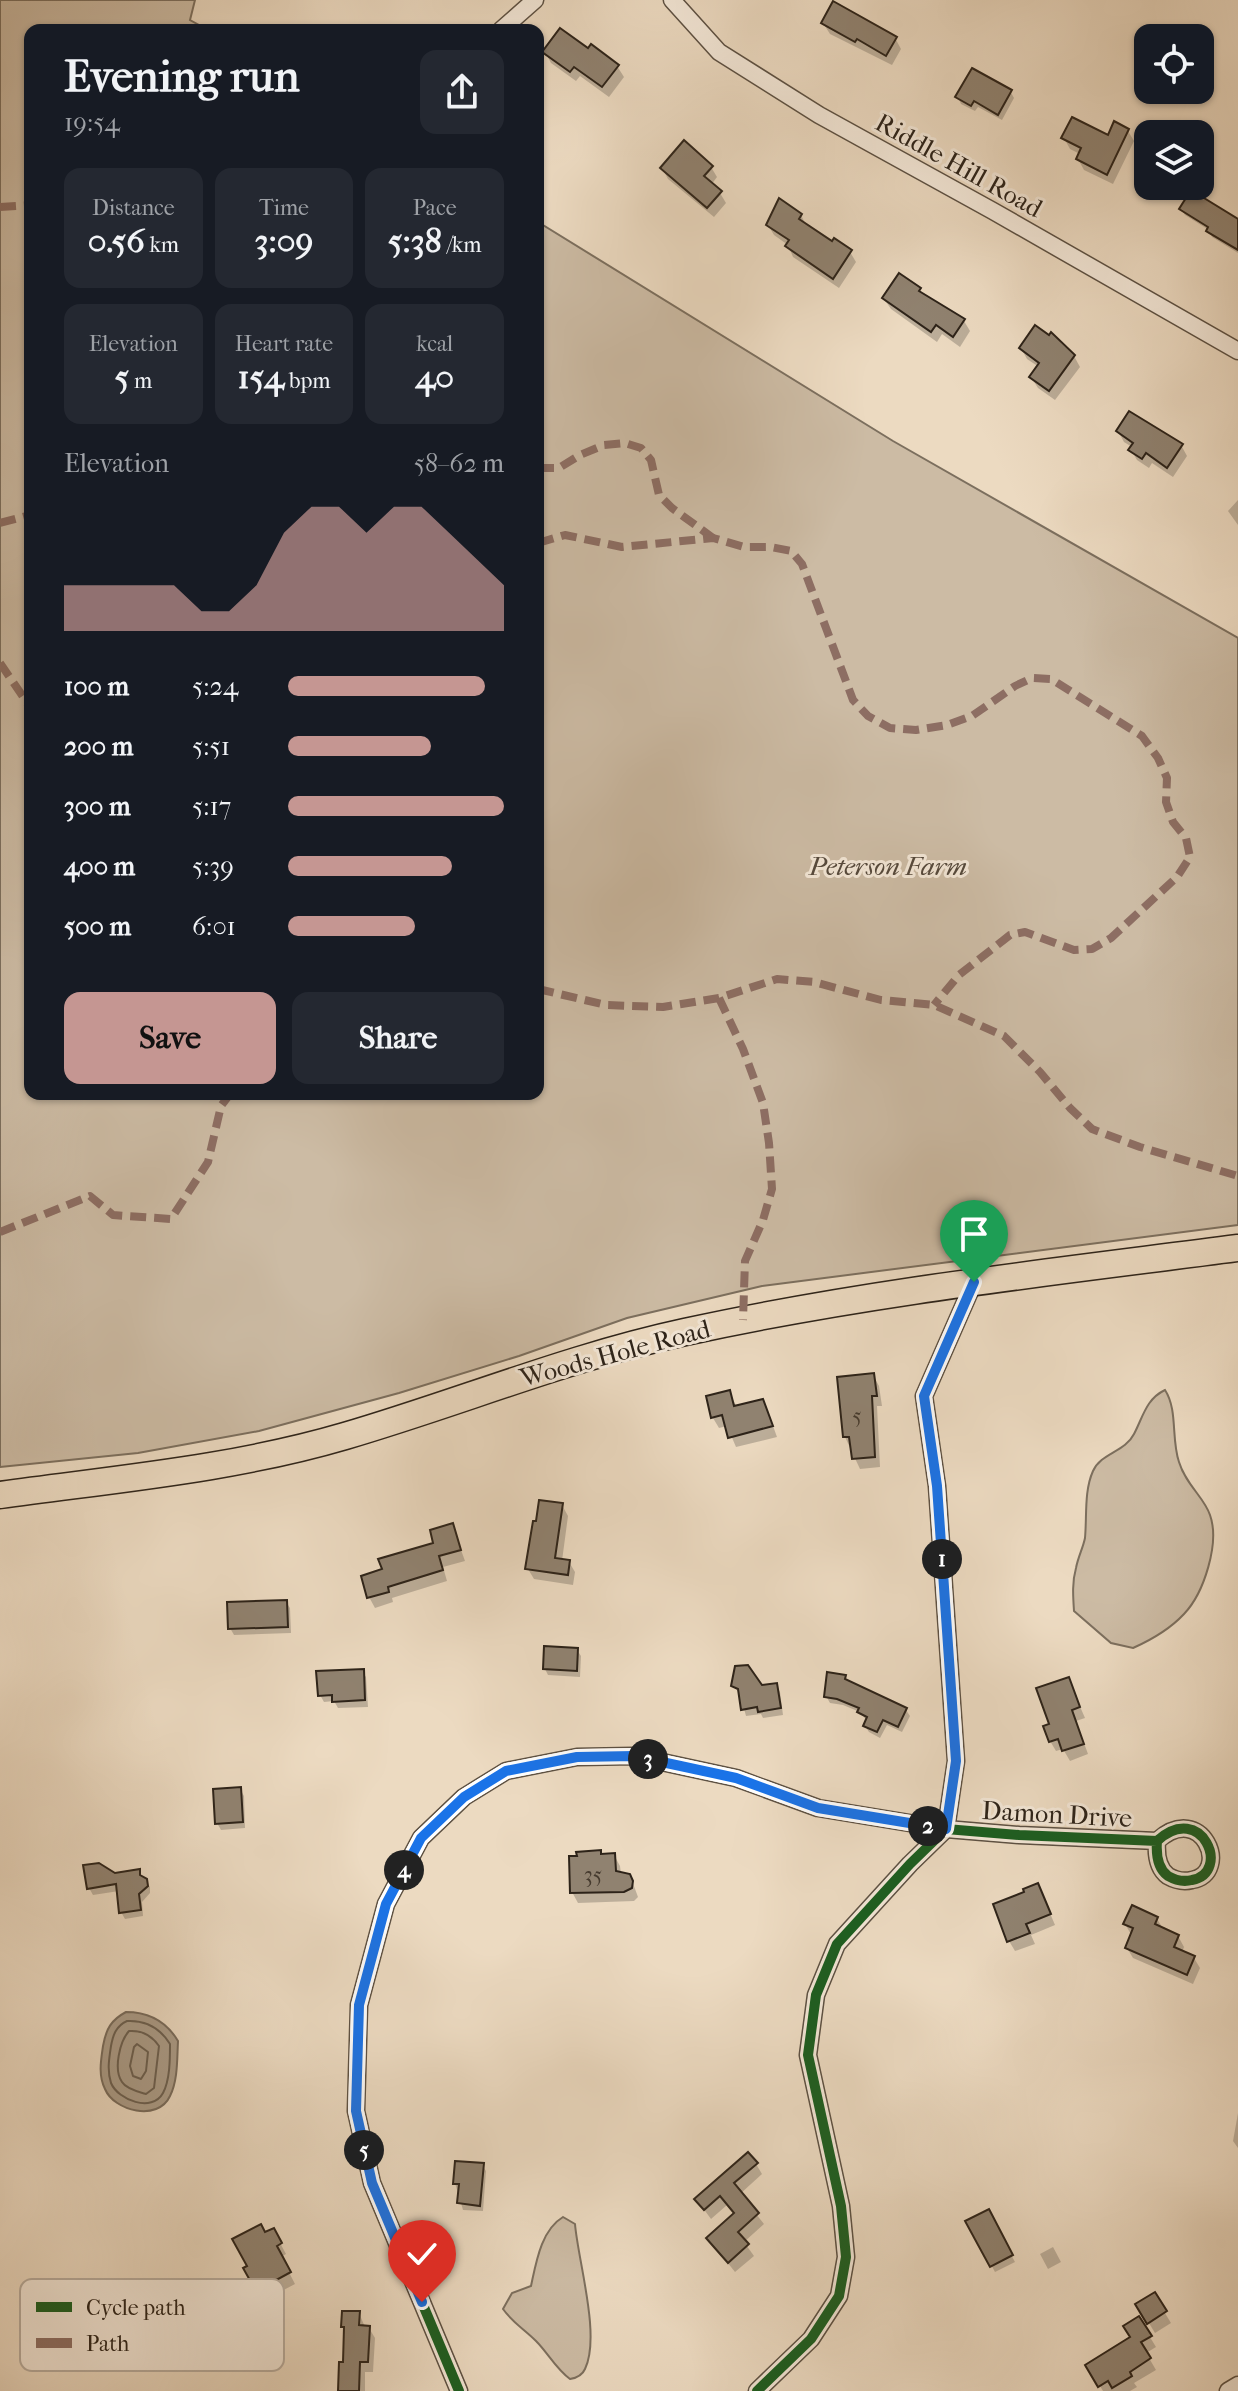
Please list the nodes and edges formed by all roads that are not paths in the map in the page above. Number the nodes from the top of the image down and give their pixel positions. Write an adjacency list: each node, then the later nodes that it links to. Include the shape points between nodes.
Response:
1 (535, 0): 3 (street)
2 (672, 0): 4 (street, Riddle Hill Road, via 719,52 807,107)
3 (508, 24)
4 (1238, 351)
5 (1238, 1248): 6 (highway, Woods Hole Road)
6 (974, 1282): 7 (highway, Woods Hole Road, via 682,1332 581,1359 343,1437 258,1456); 8 (street, via 924,1396 937,1486 956,1761)
7 (0, 1495)
8 (946, 1829): 9 (street, Damon Drive); 11 (street, Damon Drive, via 818,1808 736,1778 620,1756 577,1757 506,1771 464,1797 421,1838 386,1904 359,2005 356,2111 372,2183); 12 (street, via 837,1944 816,1995 808,2055 841,2206 846,2257 839,2296 811,2339)
9 (1157, 1841)
10 (1238, 2385): 13 (street)
11 (459, 2391)
12 (757, 2391)
13 (1228, 2391)

